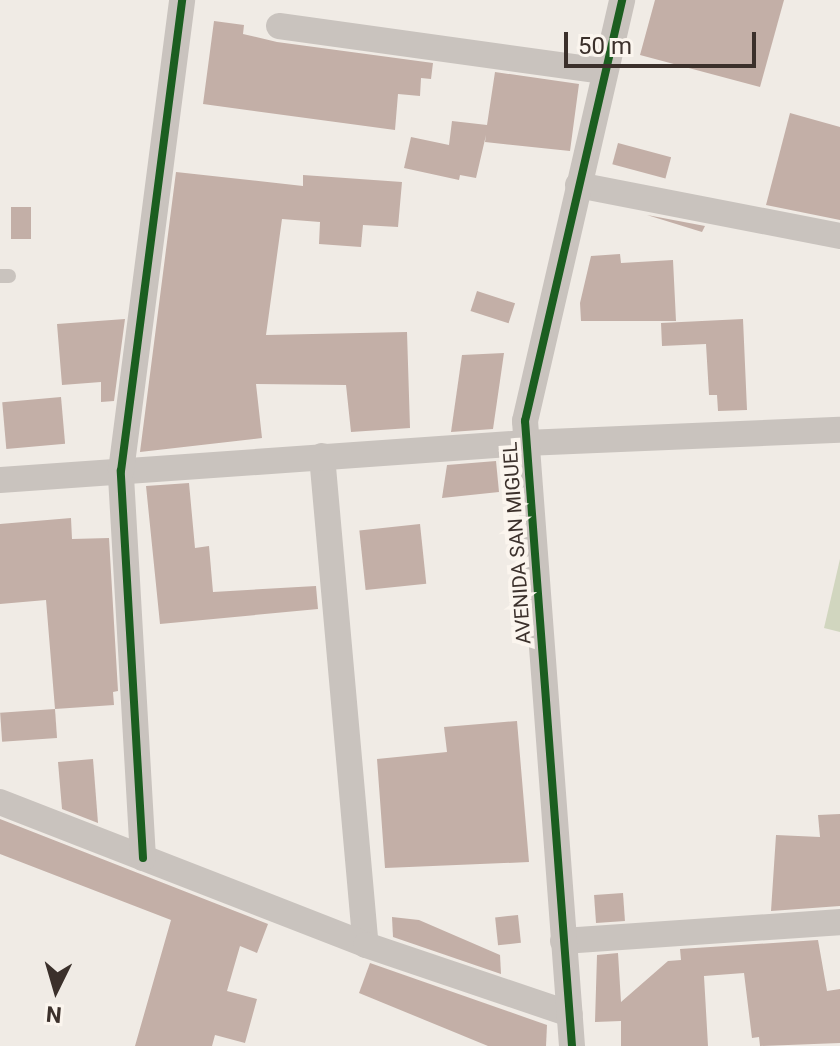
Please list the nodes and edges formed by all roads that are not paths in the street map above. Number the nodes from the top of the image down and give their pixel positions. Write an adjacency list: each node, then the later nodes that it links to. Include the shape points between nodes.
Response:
1 (182, 0): 10 (street)
2 (622, 0): 4 (street, AVENIDA SAN MIGUEL)
3 (279, 26): 4 (street)
4 (604, 71): 5 (street, AVENIDA SAN MIGUEL)
5 (578, 185): 6 (street); 8 (street, AVENIDA SAN MIGUEL, via 529,397)
6 (840, 236)
7 (840, 430): 8 (street)
8 (525, 443): 9 (street); 15 (street, AVENIDA SAN MIGUEL)
9 (322, 456): 10 (street); 16 (street)
10 (121, 471): 11 (street); 13 (street)
11 (0, 480)
12 (0, 802): 13 (street)
13 (143, 858): 16 (street)
14 (840, 922): 15 (street)
15 (563, 941): 17 (street, AVENIDA SAN MIGUEL)
16 (366, 945): 17 (street)
17 (570, 1014): 18 (street, AVENIDA SAN MIGUEL)
18 (572, 1046)

